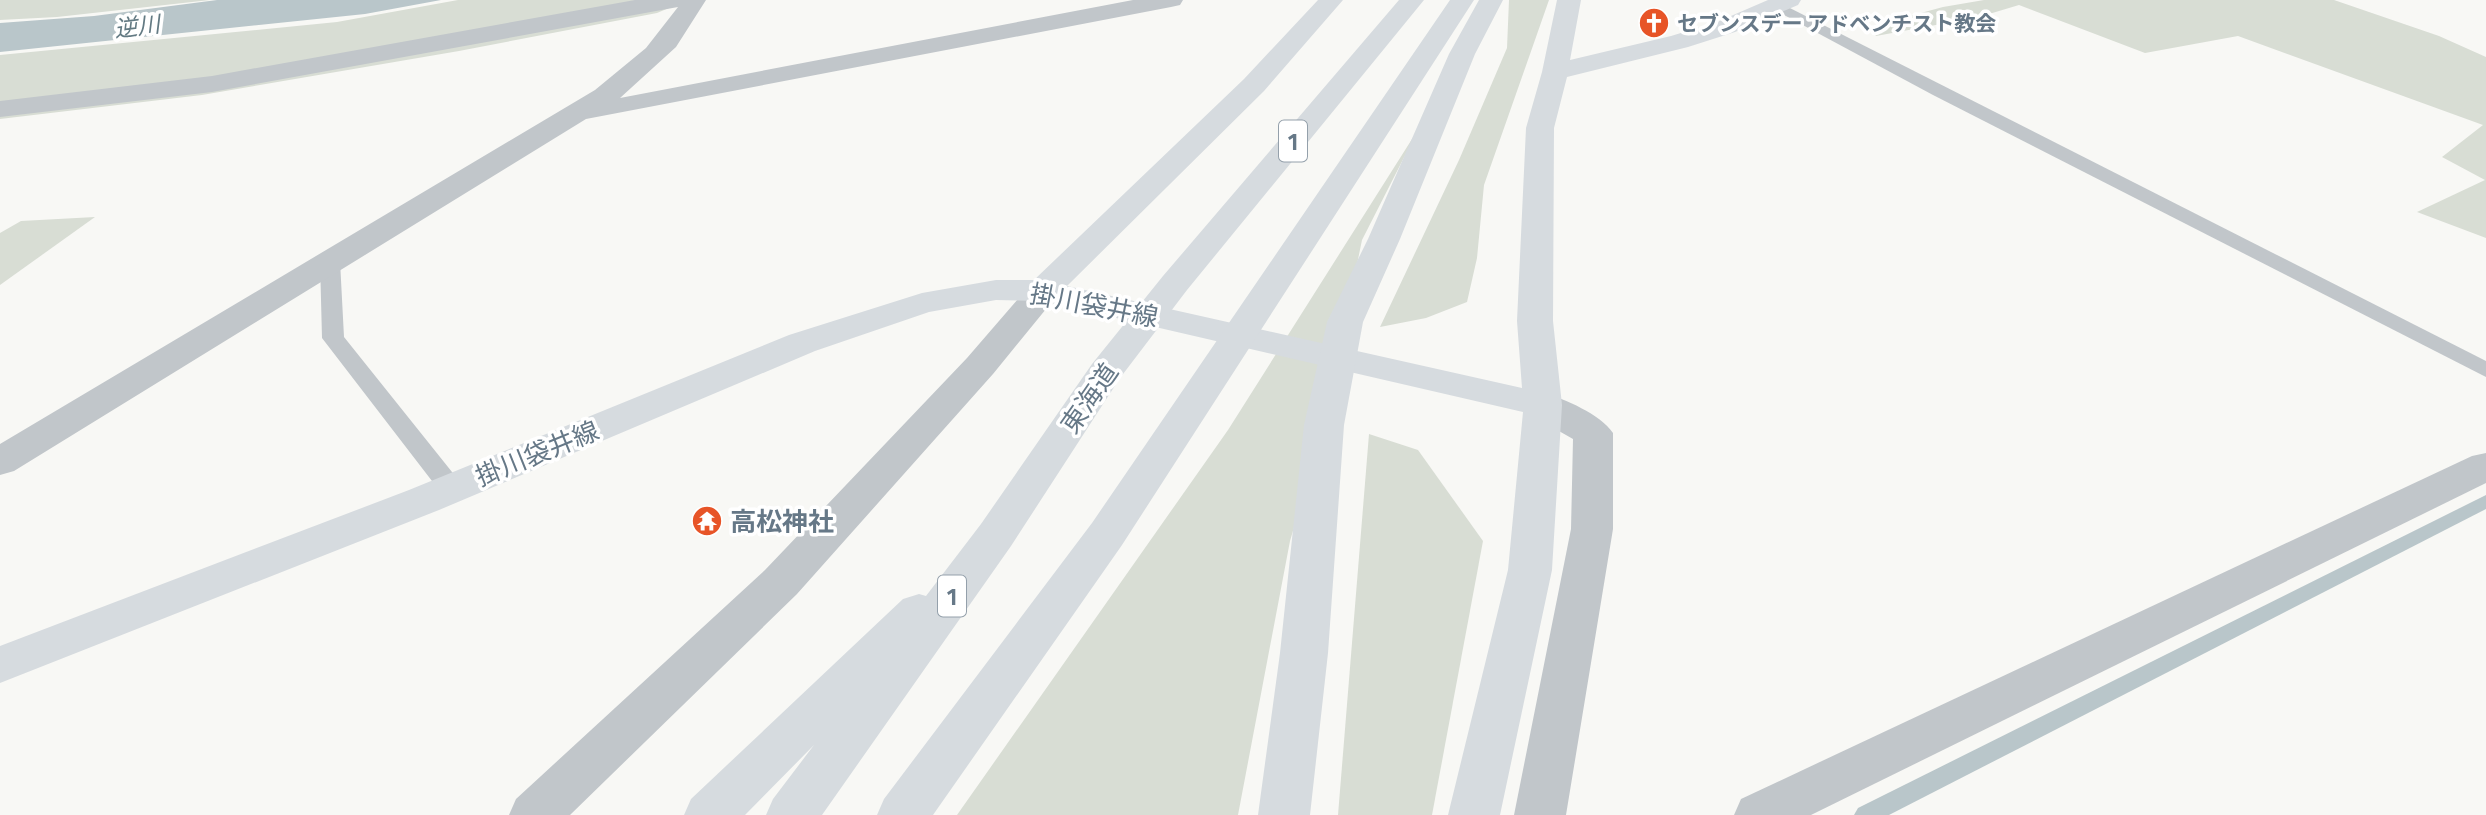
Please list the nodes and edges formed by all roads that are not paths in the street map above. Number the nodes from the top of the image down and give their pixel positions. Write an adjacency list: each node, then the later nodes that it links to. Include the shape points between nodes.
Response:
1 (676, 0): 11 (street, via 212,84)
2 (694, 0): 12 (street, via 683,23 654,57)
3 (1171, 0): 12 (street)
4 (1331, 0): 14 (main road, via 1254,85)
5 (1412, 0): 20 (main road, 東海道 / 1, via 1105,372)
6 (1462, 0): 25 (main road, via 1107,534)
7 (1491, 0): 26 (main road, via 1462,54 1345,322 1324,425)
8 (1569, 0): 10 (main road)
9 (1783, 2): 10 (main road, via 1679,42); 15 (lane, via 1939,92)
10 (1555, 72): 16 (main road, via 1541,128 1537,209 1535,321)
11 (0, 109)
12 (574, 115): 13 (street)
13 (330, 261): 17 (street); 19 (lane, via 333,338)
14 (1043, 291): 16 (main road, 掛川袋井線); 19 (main road, 掛川袋井線, via 996,290 910,307 803,344); 22 (street, via 781,582)
15 (2486, 370)
16 (1543, 404): 27 (main road, via 1530,570); 28 (street, via 1593,433 1592,529)
17 (0, 462)
18 (2486, 466): 29 (street)
19 (452, 488): 21 (main road, 掛川袋井線)
20 (996, 536): 23 (main road, 1); 24 (main road, 東海道 / 1)
21 (0, 665)
22 (535, 815)
23 (710, 815)
24 (792, 815)
25 (903, 815)
26 (1284, 815)
27 (1474, 815)
28 (1540, 815)
29 (1760, 815)

